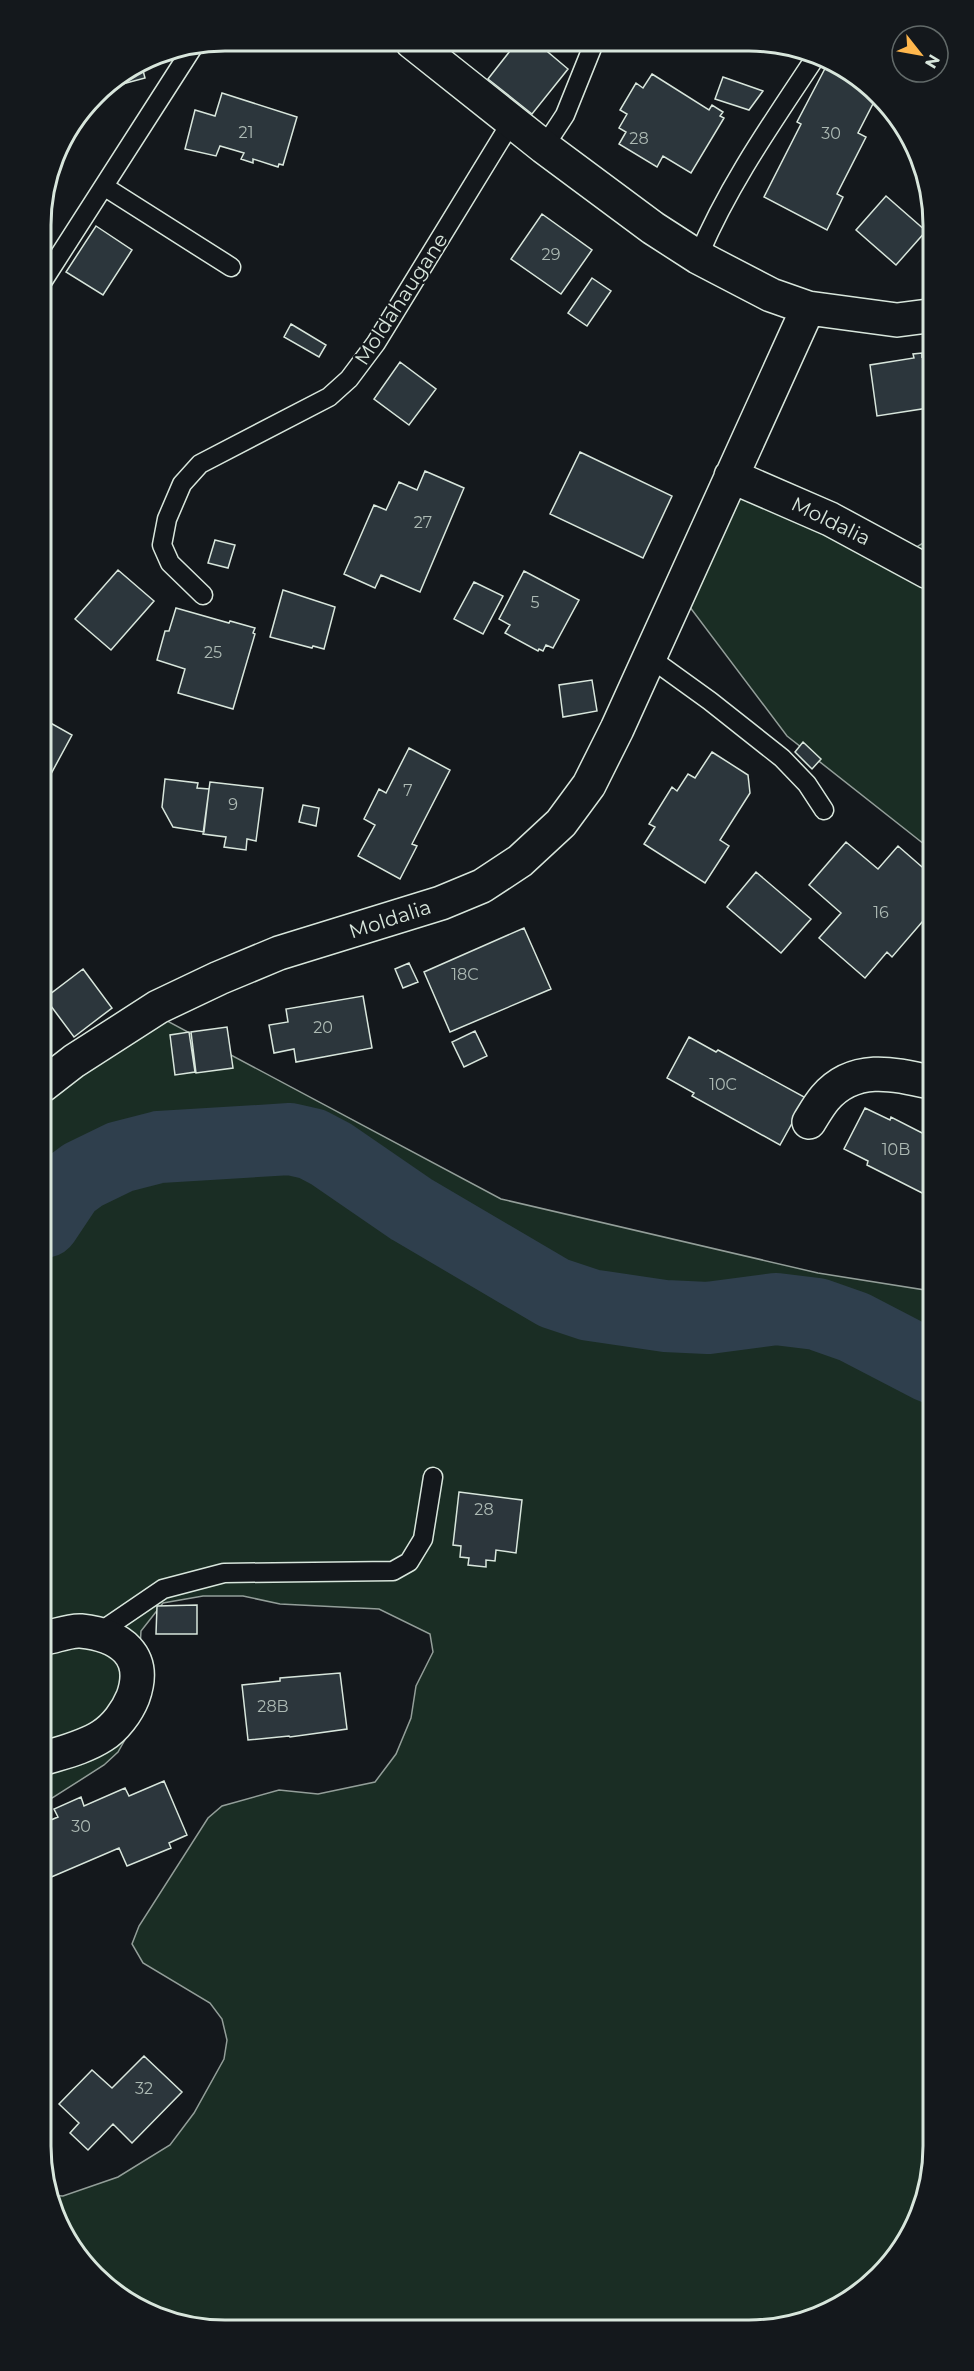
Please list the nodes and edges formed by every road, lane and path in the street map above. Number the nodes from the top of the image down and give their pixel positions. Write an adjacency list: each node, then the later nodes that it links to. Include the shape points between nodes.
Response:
1 (423, 51): 5 (street)
2 (591, 51): 6 (lane, via 565,115)
3 (188, 55): 7 (lane)
4 (812, 63): 8 (lane, via 712,222)
5 (512, 121): 6 (street); 15 (lane, Moldahaugane, via 376,343 349,379 329,397 200,464 182,484 167,519 162,545 170,563)
6 (544, 147): 8 (street, via 652,228)
7 (105, 187): 9 (lane); 10 (lane)
8 (698, 257): 11 (street, via 771,295)
9 (231, 267)
10 (51, 269)
11 (808, 308): 12 (street, via 897,320); 13 (street, Moldalia)
12 (923, 317)
13 (731, 476): 14 (street, Moldalia, via 830,519); 16 (street, Moldalia)
14 (923, 569)
15 (203, 595)
16 (649, 657): 17 (lane, via 782,758 807,784); 18 (street, Moldalia, via 589,785 561,823 520,861 482,886 441,903 279,953 168,1002)
17 (824, 810)
18 (51, 1079)
19 (923, 1080): 20 (street, via 875,1072 849,1079 826,1097)
20 (809, 1122)
21 (433, 1477): 22 (lane, via 423,1539 409,1562 393,1571 224,1573 163,1589)
22 (97, 1634): 23 (street, via 79,1631); 24 (street, via 128,1648 136,1664 138,1684 122,1717 103,1736)
23 (51, 1637)
24 (51, 1756)

